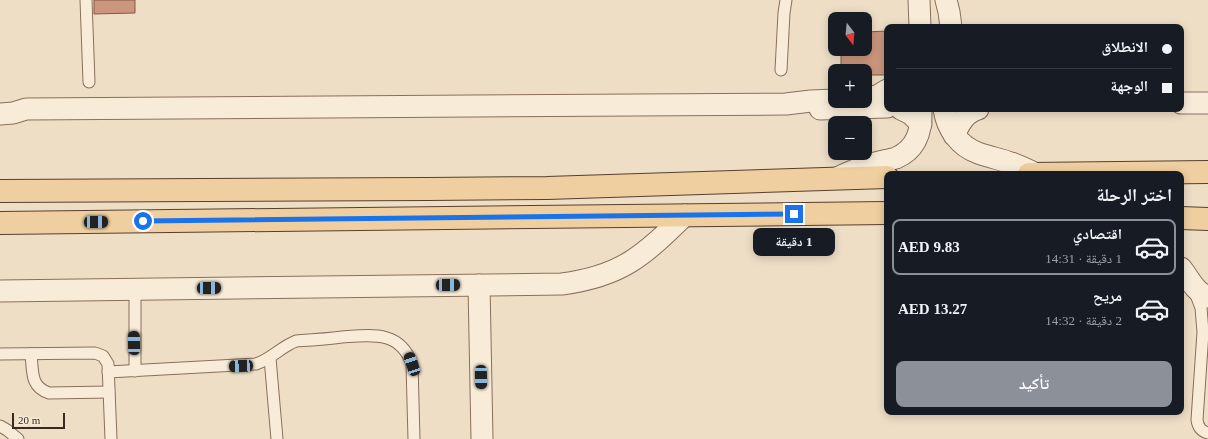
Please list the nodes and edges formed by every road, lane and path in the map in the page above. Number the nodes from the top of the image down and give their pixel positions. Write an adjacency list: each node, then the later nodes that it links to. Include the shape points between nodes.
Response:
1 (86, 0): 11 (lane)
2 (786, 0): 10 (lane)
3 (912, 0): 6 (street)
4 (919, 0): 7 (street)
5 (945, 0): 8 (street); 9 (street)
6 (912, 24)
7 (920, 24)
8 (944, 24)
9 (951, 24)
10 (781, 70)
11 (89, 82)
12 (884, 92): 13 (street)
13 (872, 97)
14 (828, 100): 15 (street)
15 (786, 104): 19 (street, via 814,108); 20 (street)
16 (1184, 104): 17 (street)
17 (1208, 104)
18 (0, 105): 20 (street)
19 (884, 107)
20 (26, 109): 24 (street)
21 (907, 112): 25 (street)
22 (945, 112): 26 (street)
23 (972, 112): 26 (street, via 963,119)
24 (0, 114)
25 (921, 116): 31 (street, via 920,131 913,144 903,154)
26 (954, 135): 27 (street, via 962,144 977,153 1010,162)
27 (1030, 171)
28 (1184, 172): 29 (main road)
29 (1208, 172)
30 (884, 177): 31 (main road)
31 (837, 178): 32 (main road, via 494,188)
32 (0, 191)
33 (884, 213): 34 (main road)
34 (685, 215): 37 (main road); 39 (street, via 636,259 600,276 562,284)
35 (1184, 218): 36 (main road)
36 (1208, 219)
37 (0, 222)
38 (1184, 272): 42 (street)
39 (479, 285): 40 (street); 57 (street)
40 (135, 289): 41 (street); 47 (lane)
41 (0, 291)
42 (1200, 291): 43 (lane)
43 (1205, 332): 49 (lane)
44 (0, 354): 45 (lane)
45 (31, 354): 48 (lane, via 99,354 106,359); 50 (lane, via 35,383 44,391)
46 (270, 358): 47 (lane, via 248,366); 55 (lane); 56 (lane, via 288,344 300,341 368,335 390,338 409,355 412,364)
47 (135, 371): 48 (lane)
48 (108, 372): 50 (lane)
49 (1204, 387): 52 (lane, via 1197,424 1201,430)
50 (109, 392): 54 (lane)
51 (0, 426): 53 (lane)
52 (1208, 433)
53 (18, 439)
54 (111, 439)
55 (277, 439)
56 (414, 439)
57 (482, 439)

